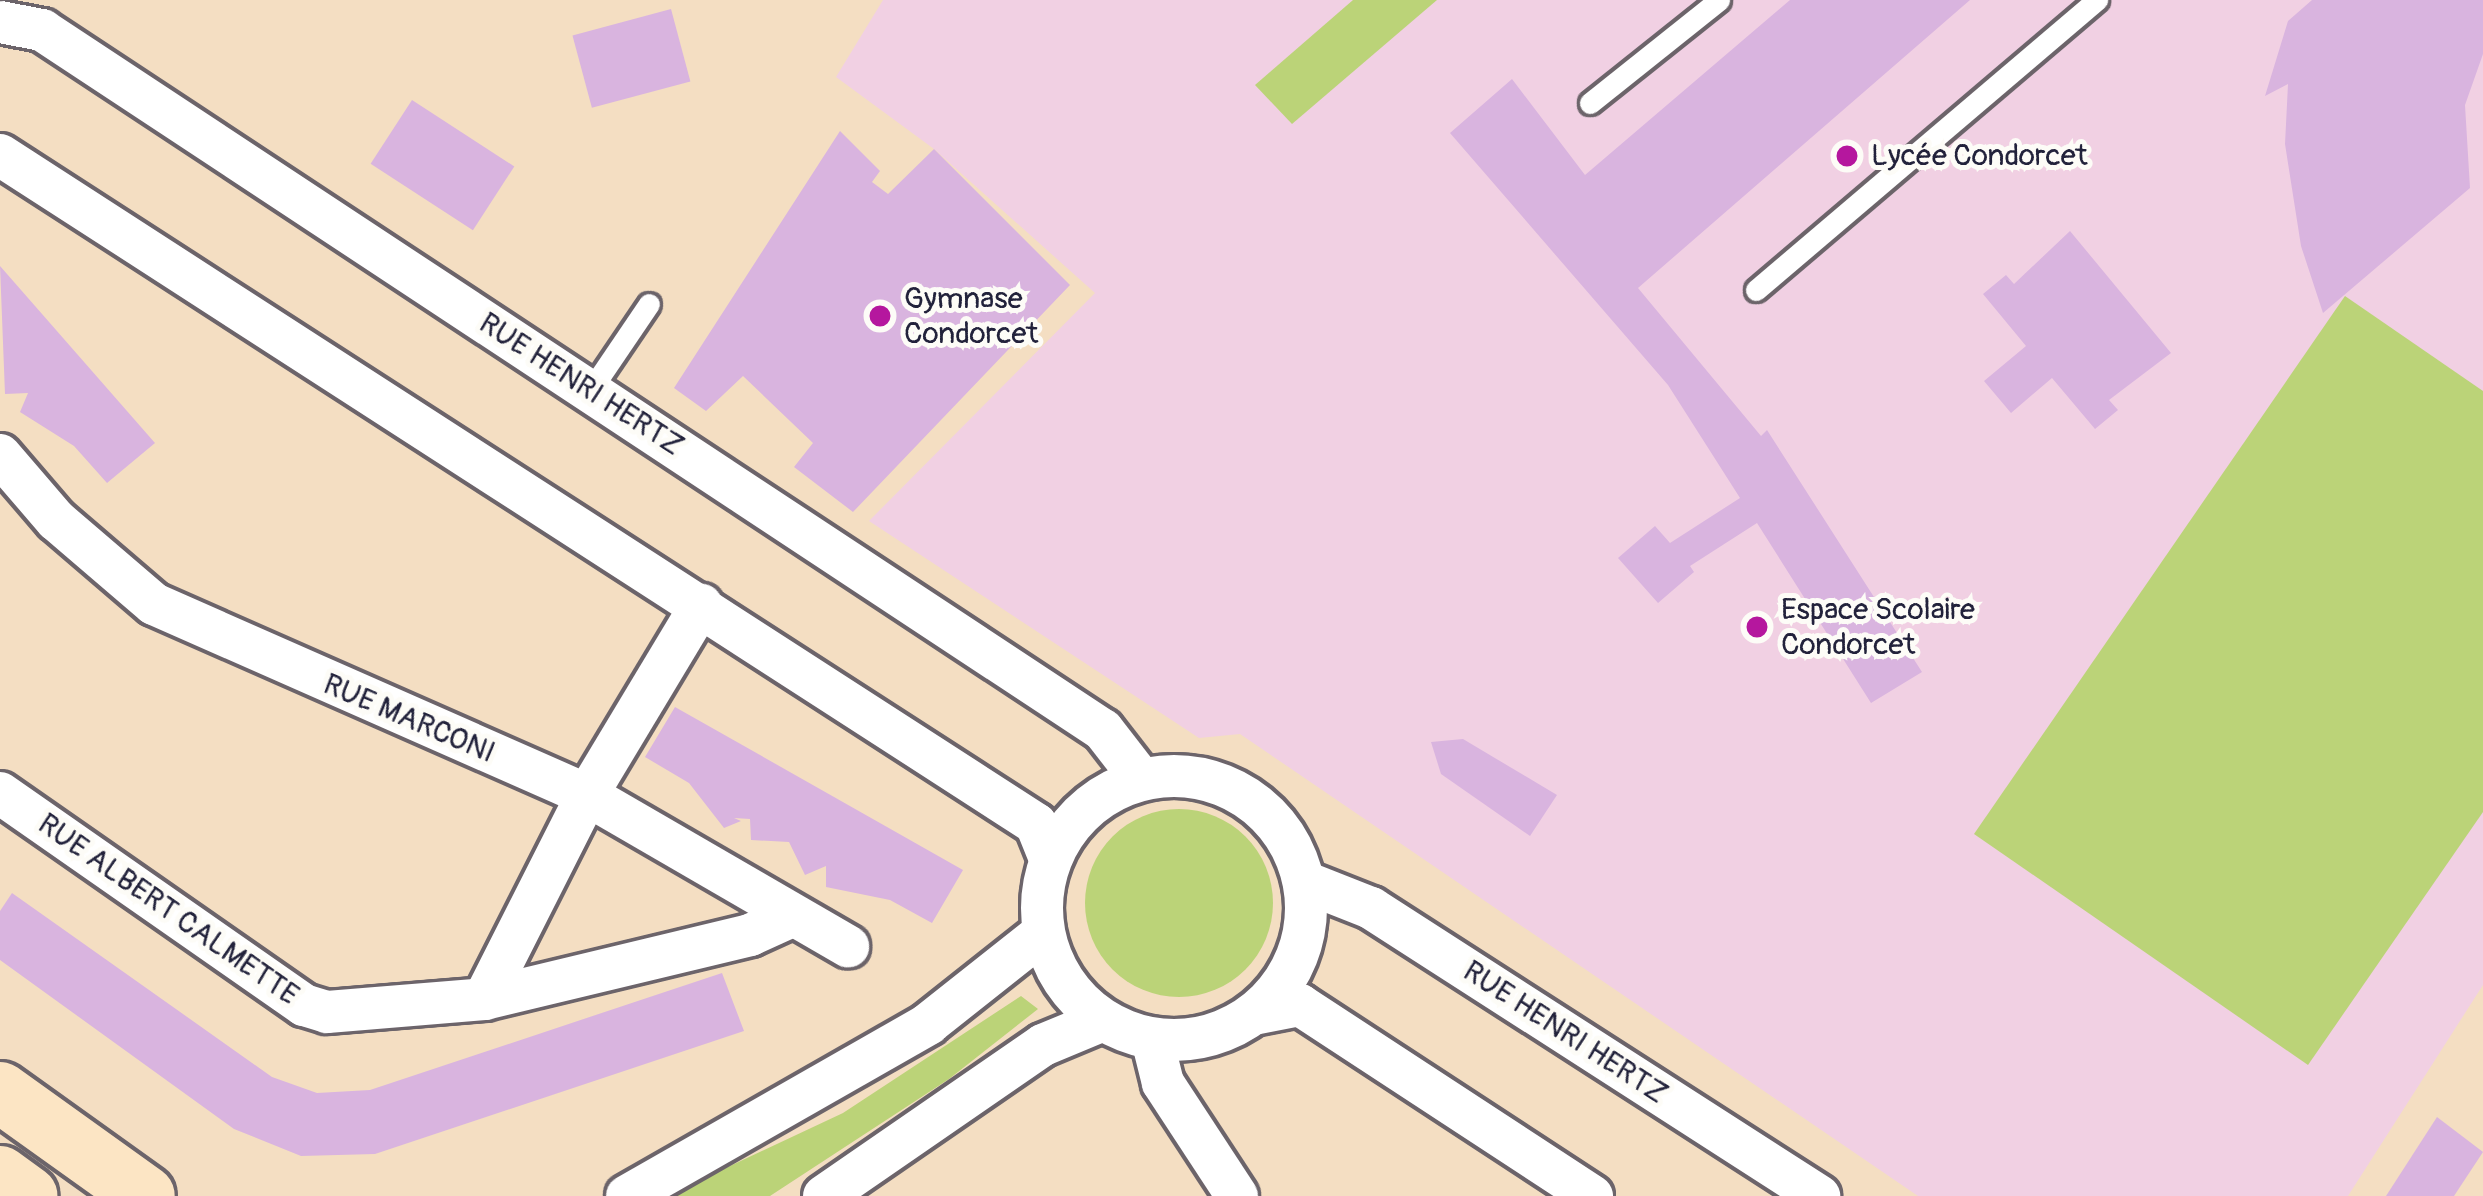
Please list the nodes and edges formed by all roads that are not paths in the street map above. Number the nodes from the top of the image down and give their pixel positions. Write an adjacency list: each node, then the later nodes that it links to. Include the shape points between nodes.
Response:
1 (1719, 0): 4 (lane)
2 (2097, 0): 6 (lane)
3 (0, 22): 8 (street, RUE HENRI HERTZ, via 42,30)
4 (1590, 103)
5 (0, 155): 10 (street)
6 (1756, 290)
7 (649, 304): 8 (lane)
8 (590, 391): 11 (street, RUE HENRI HERTZ, via 1103,730)
9 (0, 454): 13 (street, RUE MARCONI, via 56,520 154,604)
10 (701, 605): 13 (street); 14 (street, via 1036,824)
11 (1141, 778): 14 (street, via 1087,809); 15 (street, via 1202,778 1232,788 1279,826)
12 (0, 793): 19 (street, RUE ALBERT CALMETTE, via 304,1005 352,1015)
13 (587, 795): 16 (street, RUE MARCONI); 19 (street)
14 (1050, 858): 17 (street)
15 (1305, 882): 20 (street, via 1299,955); 31 (street, RUE HENRI HERTZ, via 1371,908)
16 (790, 917): 18 (street, RUE MARCONI); 19 (street, RUE ALBERT CALMETTE, via 750,935)
17 (1043, 933): 21 (street, via 1064,982); 27 (street, via 928,1024)
18 (848, 946)
19 (484, 1000)
20 (1254, 1014): 22 (street, via 1223,1031); 30 (street, via 1300,1005)
21 (1103, 1020): 22 (street); 28 (street, via 1042,1045)
22 (1152, 1039): 29 (street, via 1163,1083)
23 (0, 1092): 26 (main road)
24 (0, 1176): 25 (main road)
25 (28, 1196)
26 (145, 1196)
27 (627, 1196)
28 (824, 1196)
29 (1237, 1196)
30 (1592, 1196)
31 (1819, 1196)

